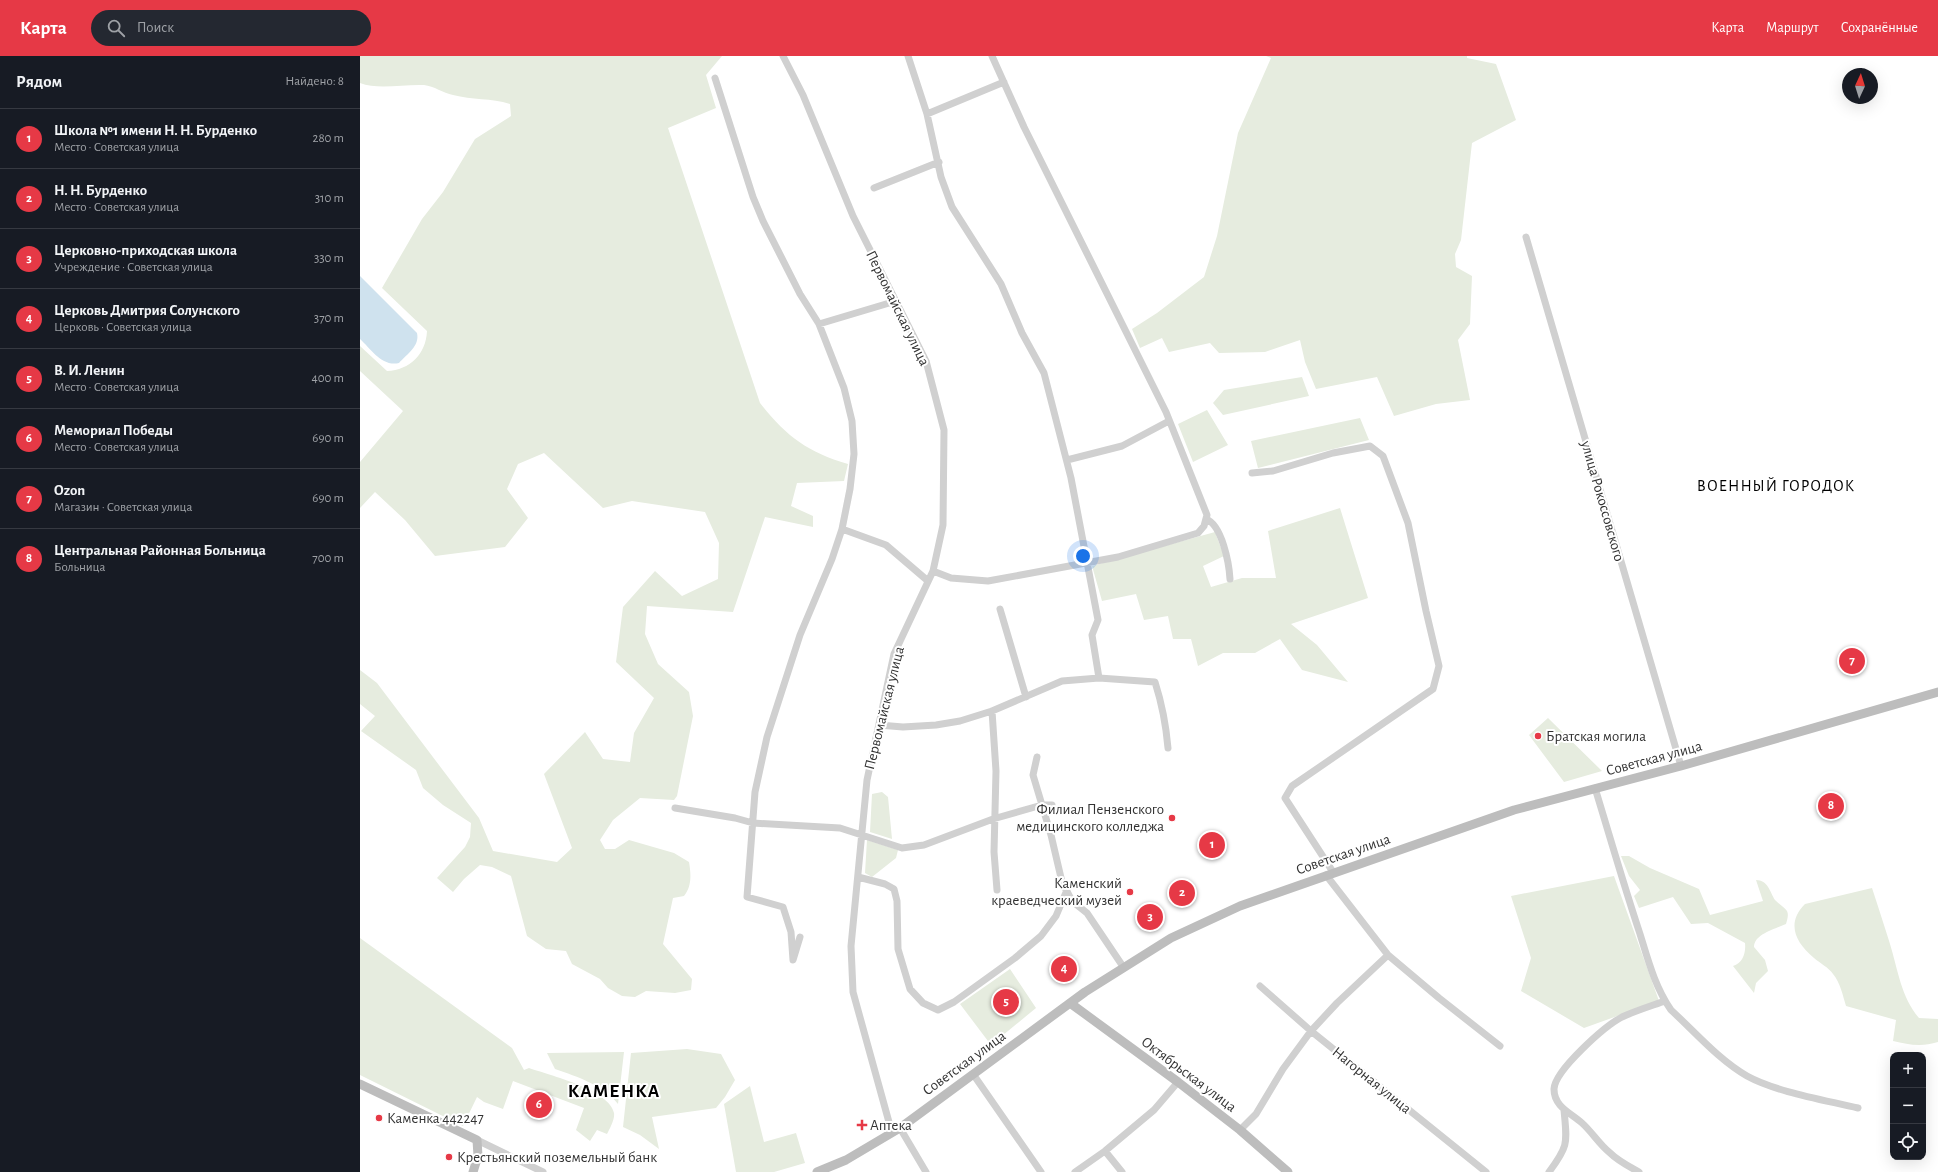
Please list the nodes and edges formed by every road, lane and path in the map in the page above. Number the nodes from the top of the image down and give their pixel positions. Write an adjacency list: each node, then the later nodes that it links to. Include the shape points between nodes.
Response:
1 (783, 56): 10 (street, Первомайская улица, via 803,95 853,216)
2 (908, 56): 6 (street)
3 (992, 56): 5 (street)
4 (715, 78): 11 (street, via 763,221 800,294)
5 (1004, 82): 6 (street); 12 (street, via 1024,128)
6 (927, 114): 7 (street)
7 (938, 162): 8 (street); 13 (street, via 952,207 1001,284 1022,333 1044,373)
8 (874, 188)
9 (1526, 237): 29 (street, улица Рокоссовского)
10 (896, 301): 11 (street); 18 (street, Первомайская улица, via 926,361 944,430 943,525)
11 (819, 324): 16 (street, via 844,388 852,421 854,454)
12 (1169, 421): 13 (street, via 1122,446); 15 (street, via 1207,515)
13 (1067, 460): 17 (street)
14 (1252, 473): 37 (street, via 1273,471 1333,453 1370,446 1383,456 1408,523 1439,666 1433,689 1292,786 1285,798)
15 (1206, 518): 17 (street, via 1198,534 1118,557); 19 (street, via 1210,520 1222,540 1229,562)
16 (842, 529): 20 (street, via 886,545); 35 (street, via 777,701 755,792)
17 (1086, 563): 18 (street, via 988,581 951,578); 22 (street, via 1098,620 1092,635)
18 (932, 571): 20 (street, Первомайская улица)
19 (1230, 579)
20 (928, 581): 26 (street, Первомайская улица, via 894,654)
21 (1000, 609): 24 (street)
22 (1099, 678): 24 (street, via 1062,681); 27 (street, via 1155,682 1167,729)
23 (1938, 692): 29 (main road, Советская улица)
24 (1026, 697): 25 (street)
25 (992, 711): 26 (street, via 936,725); 34 (street, via 996,771)
26 (879, 725): 36 (street, Первомайская улица, via 867,780)
27 (1168, 748)
28 (1037, 757): 31 (street, via 1033,775)
29 (1681, 766): 30 (main road, Советская улица)
30 (1595, 788): 37 (main road, Советская улица, via 1514,810); 45 (street, via 1626,894)
31 (1042, 804): 32 (street); 34 (street); 40 (street, via 1062,882)
32 (1052, 805)
33 (675, 808): 35 (street)
34 (994, 819): 36 (street, via 924,845 902,848); 39 (street)
35 (754, 823): 36 (street, via 840,828); 41 (street, via 747,897 783,906 791,932 793,960)
36 (862, 835): 38 (street, Первомайская улица)
37 (1330, 873): 42 (street); 43 (main road, Советская улица, via 1240,906 1187,930)
38 (858, 877): 40 (street, via 894,889 897,901 898,948 910,989 923,1003 938,1010 954,1002 1041,936 1056,916); 56 (street, Первомайская улица, via 851,946 854,992)
39 (997, 890)
40 (1067, 890): 43 (street, via 1072,901 1087,913)
41 (800, 937)
42 (1388, 955): 47 (street); 48 (street)
43 (1124, 968): 46 (main road, Советская улица)
44 (1260, 986): 47 (street, Нагорная улица)
45 (1665, 1001): 52 (street, via 1705,1042 1733,1067 1748,1076 1766,1084); 53 (street, via 1610,1024 1566,1065 1557,1078 1554,1089 1556,1099)
46 (1070, 1004): 49 (main road, Советская улица); 50 (main road, Октябрьская улица)
47 (1311, 1032): 55 (street, via 1283,1069 1256,1114); 67 (street, Нагорная улица)
48 (1500, 1046)
49 (973, 1074): 54 (main road, Советская улица); 63 (street)
50 (1178, 1082): 55 (main road, Октябрьская улица); 58 (street, via 1154,1110)
51 (360, 1084): 57 (main road)
52 (1858, 1108)
53 (1564, 1110): 68 (street, via 1565,1147); 69 (street, via 1582,1123 1608,1152)
54 (900, 1128): 56 (main road, Советская улица); 62 (street)
55 (1240, 1130): 66 (main road, Октябрьская улица)
56 (892, 1133): 61 (main road, Советская улица, via 846,1160)
57 (477, 1140): 59 (main road, via 478,1156); 60 (street)
58 (1105, 1151): 64 (street); 65 (street)
59 (473, 1172)
60 (543, 1172)
61 (817, 1172)
62 (926, 1172)
63 (1041, 1172)
64 (1075, 1172)
65 (1122, 1172)
66 (1288, 1172)
67 (1486, 1172)
68 (1549, 1172)
69 (1639, 1172)

